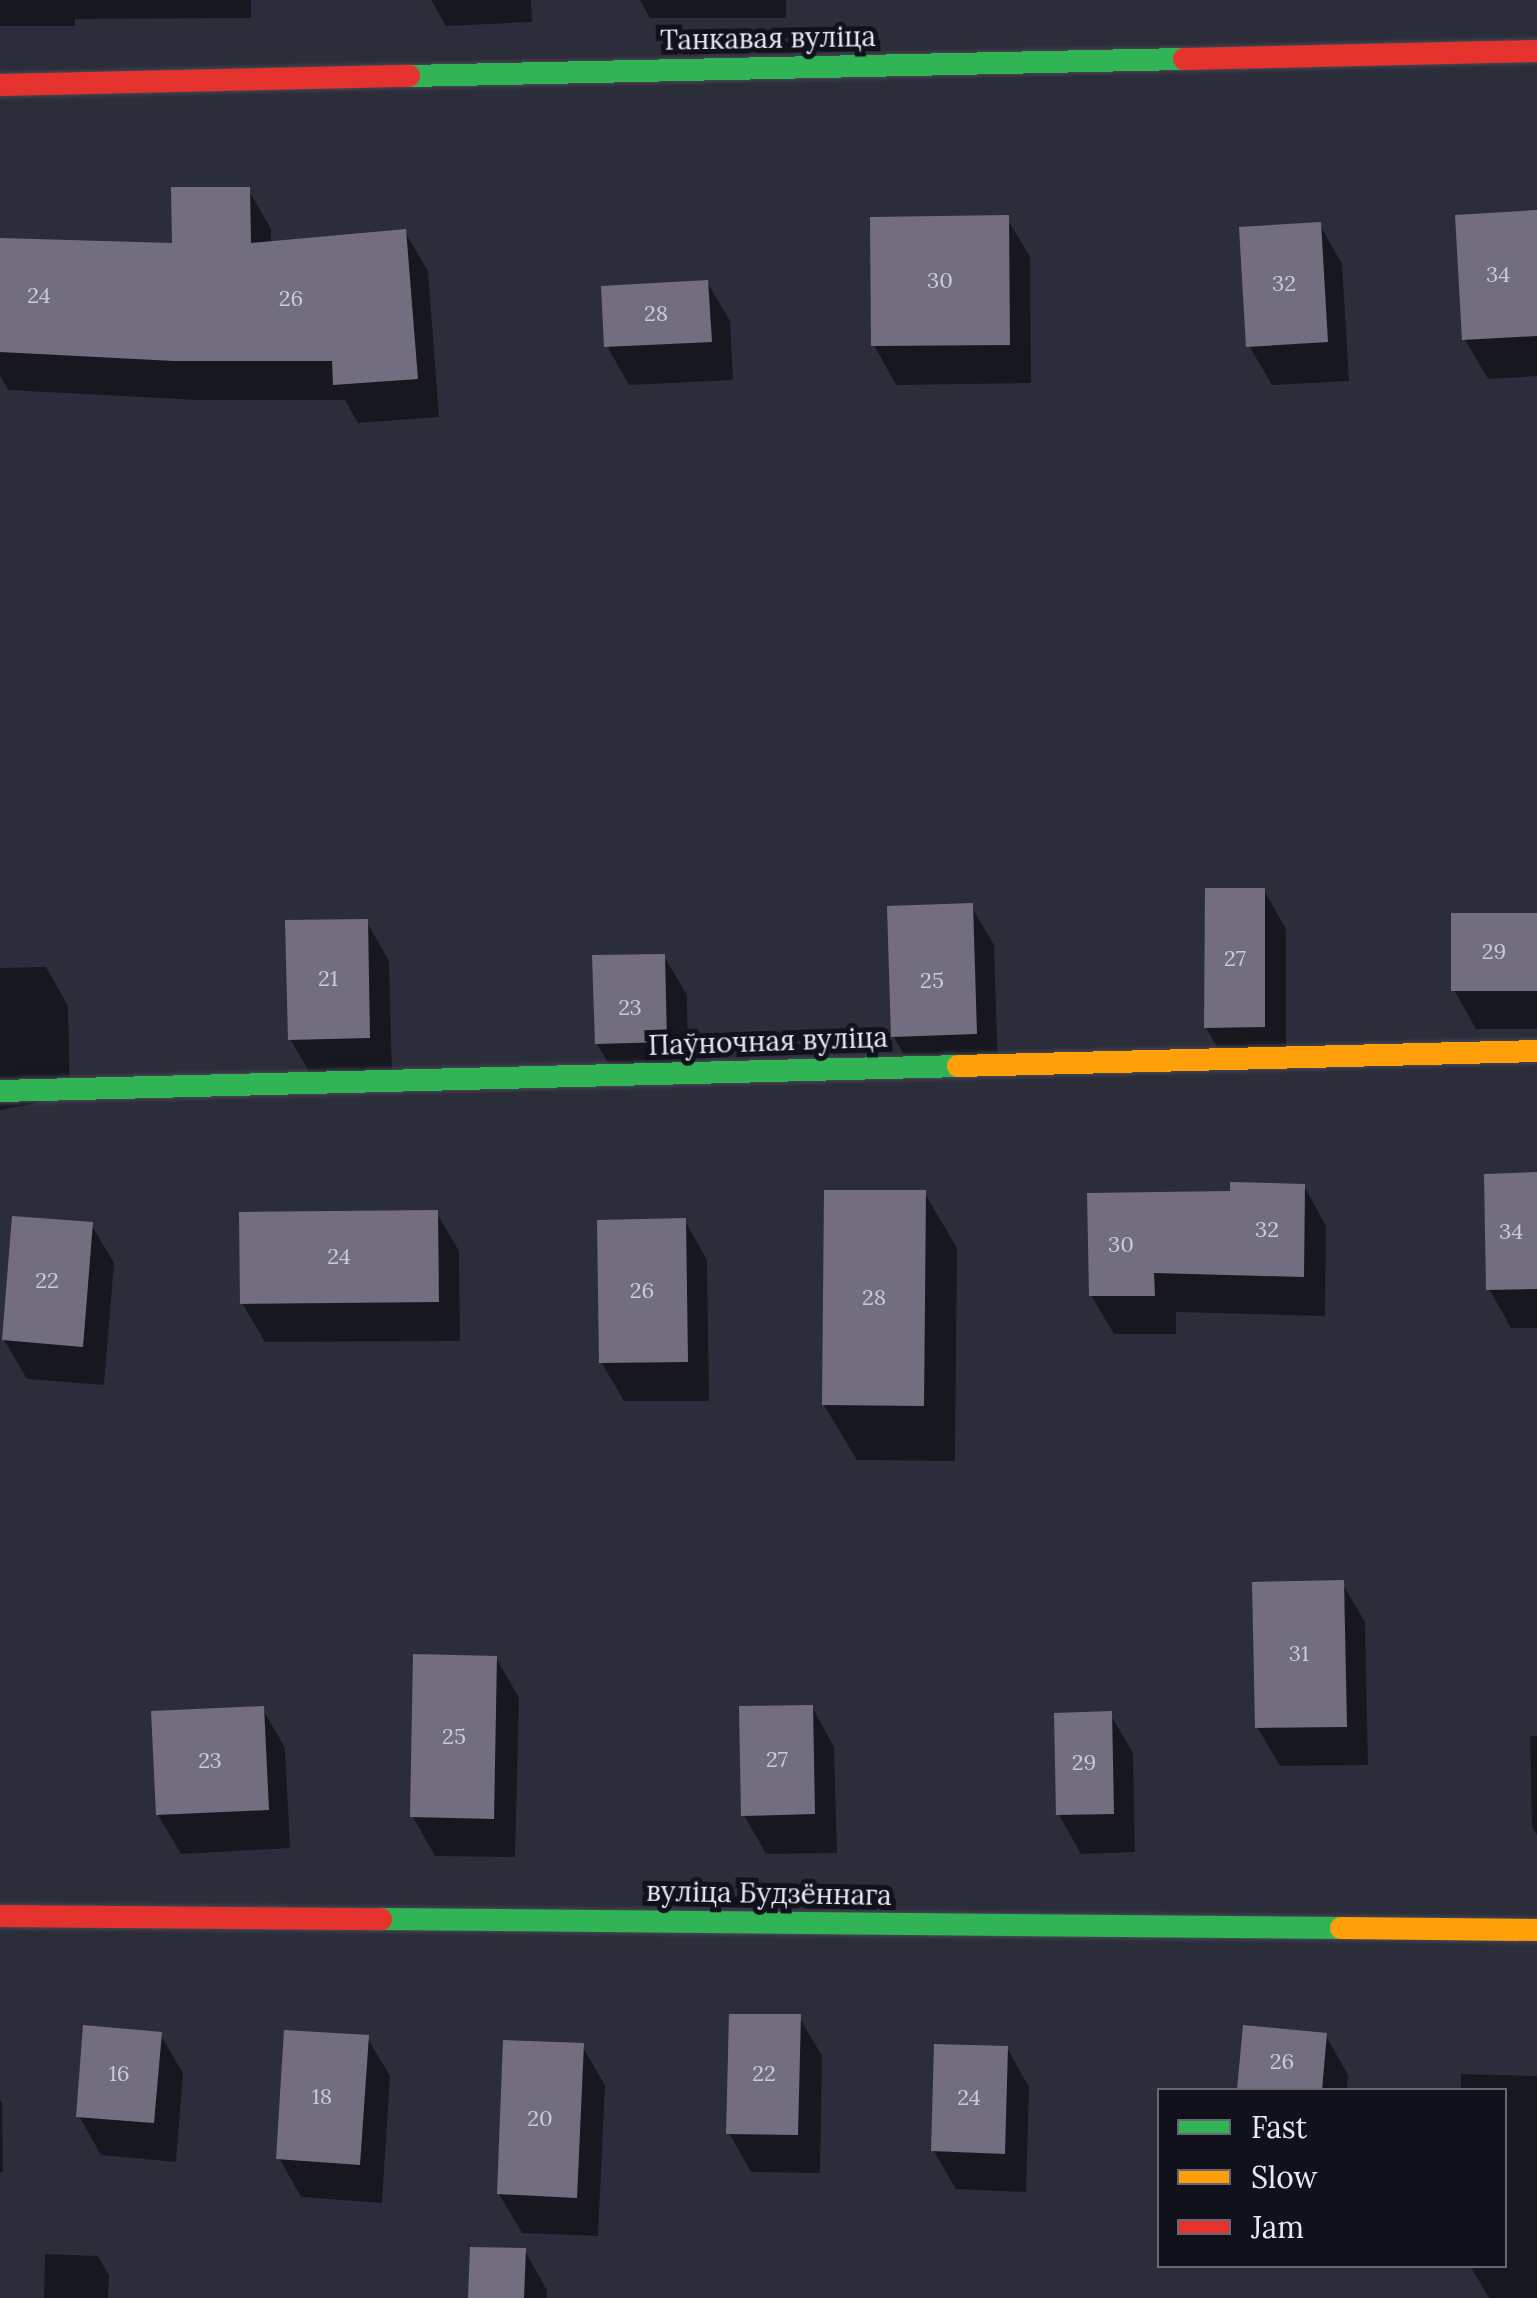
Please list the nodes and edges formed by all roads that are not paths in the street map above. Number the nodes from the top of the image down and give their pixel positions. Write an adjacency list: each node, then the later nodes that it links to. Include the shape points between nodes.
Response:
1 (1537, 50): 2 (street, Танкавая вуліца)
2 (0, 85)
3 (1537, 1051): 4 (street, Паўночная вуліца)
4 (0, 1092)
5 (0, 1916): 6 (street, вуліца Будзённага)
6 (1537, 1930)

